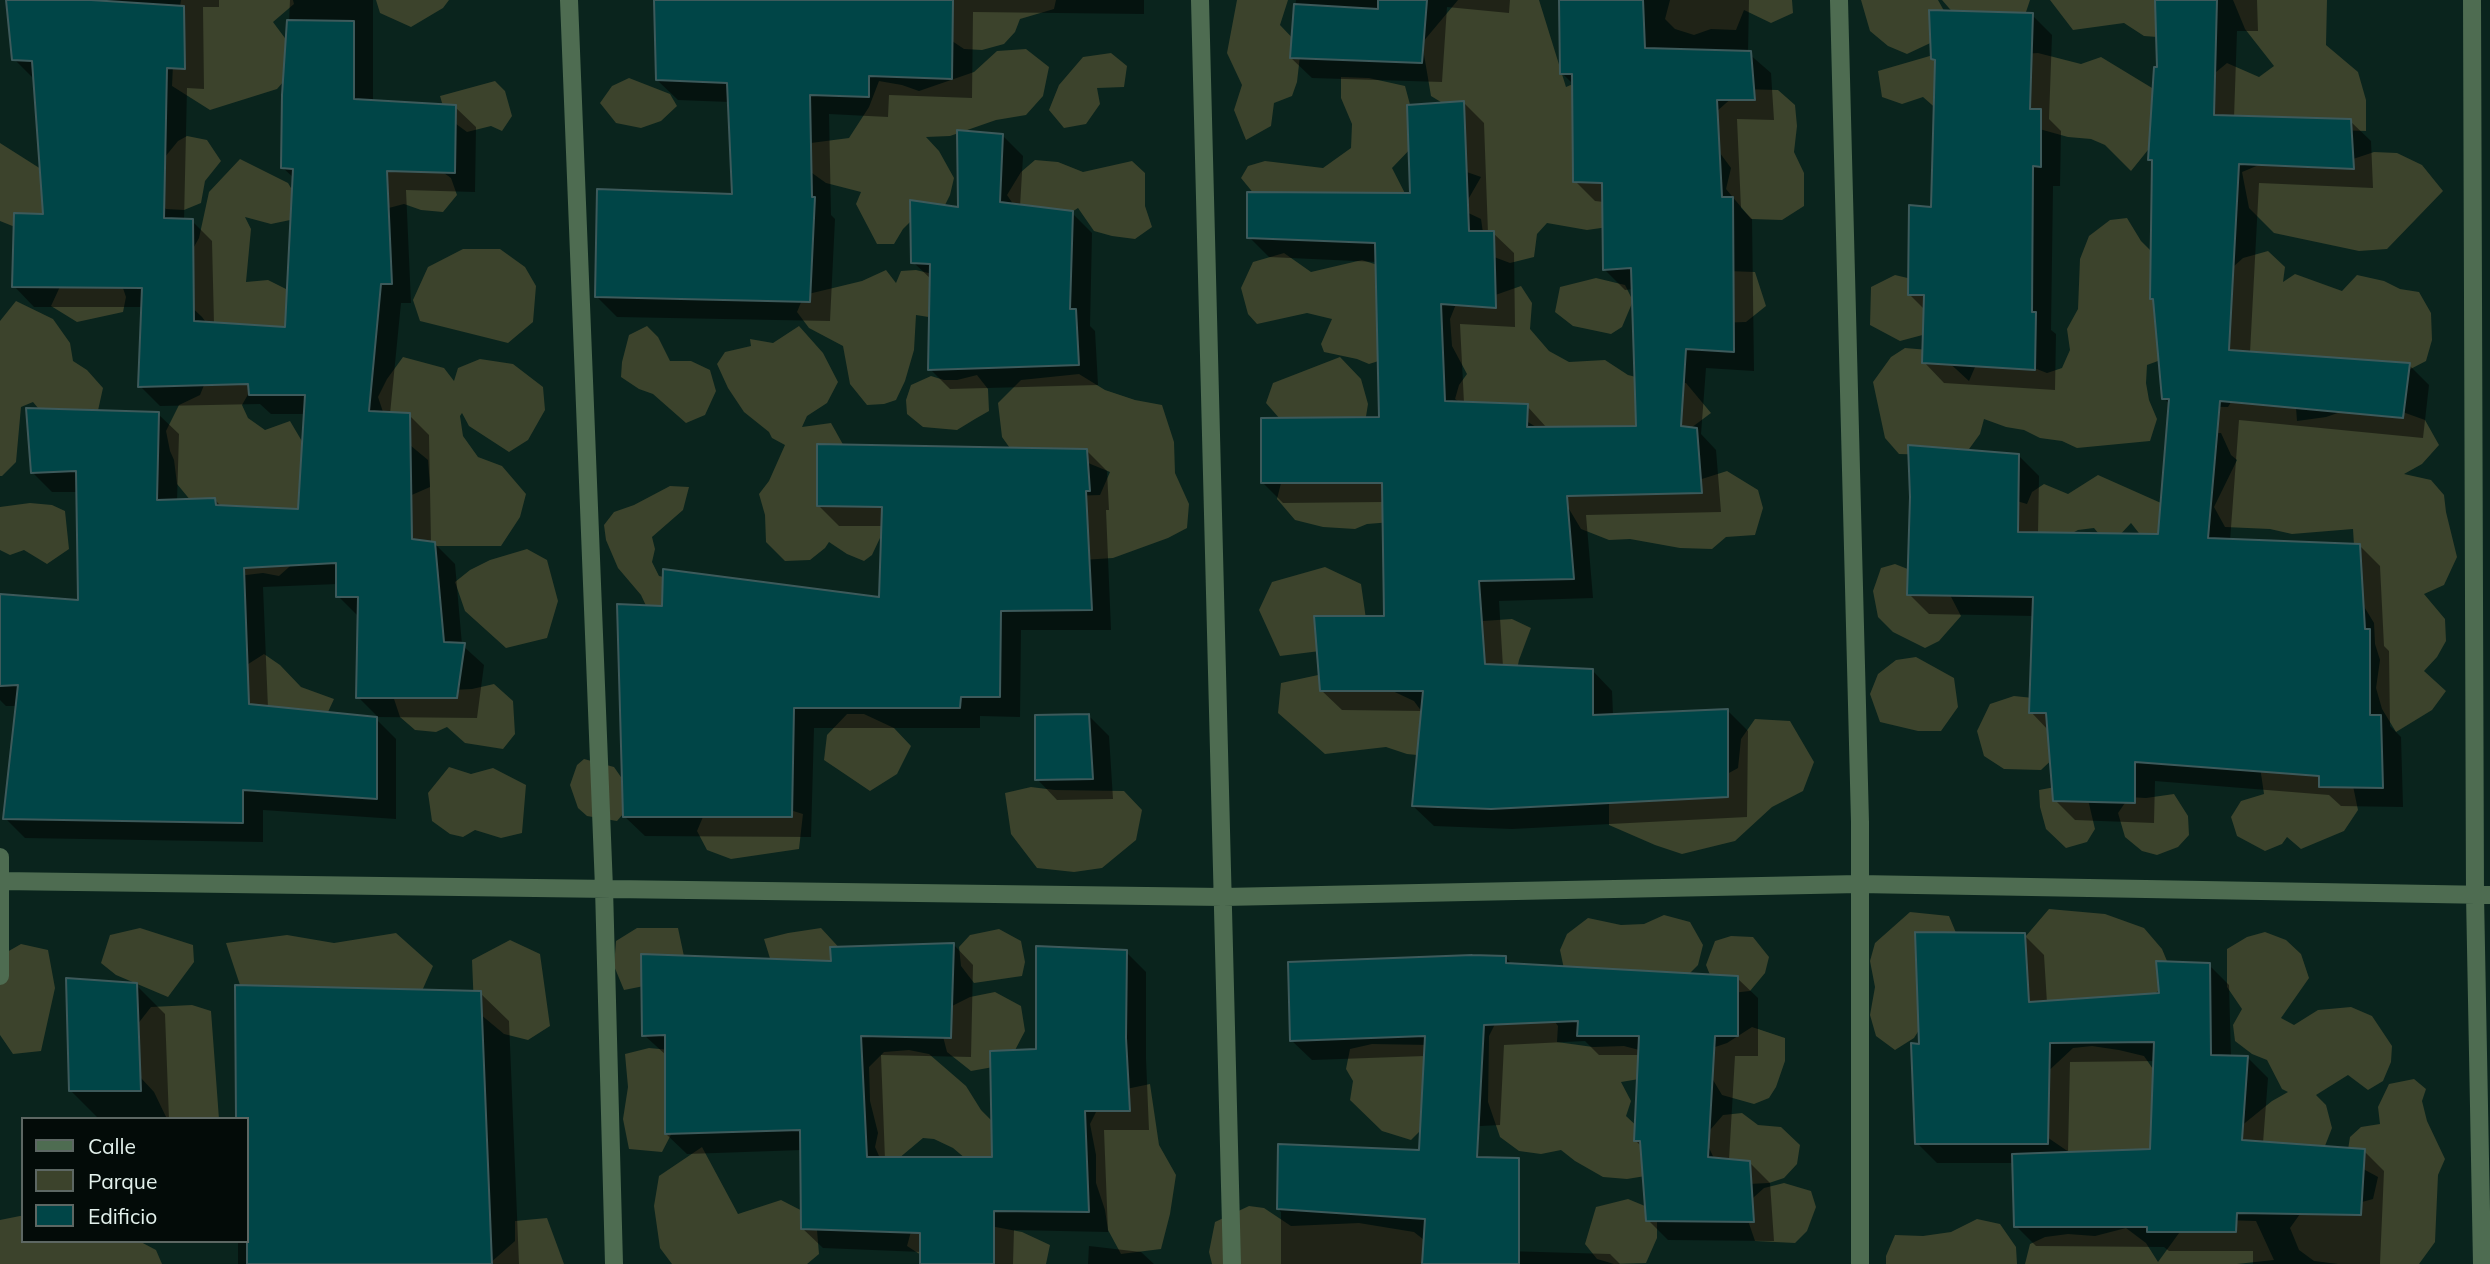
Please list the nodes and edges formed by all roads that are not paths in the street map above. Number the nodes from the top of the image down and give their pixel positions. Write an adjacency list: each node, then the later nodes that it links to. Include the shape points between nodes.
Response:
1 (569, 0): 8 (street)
2 (1200, 0): 10 (street)
3 (1839, 0): 7 (street)
4 (2472, 0): 9 (street)
5 (0, 857): 6 (street)
6 (1, 881): 8 (street); 11 (street)
7 (1859, 884): 9 (street); 10 (street); 14 (street)
8 (604, 888): 10 (street); 12 (street)
9 (2483, 895): 15 (street)
10 (1223, 897): 13 (street)
11 (0, 976)
12 (614, 1264)
13 (1232, 1264)
14 (1860, 1264)
15 (2482, 1264)

